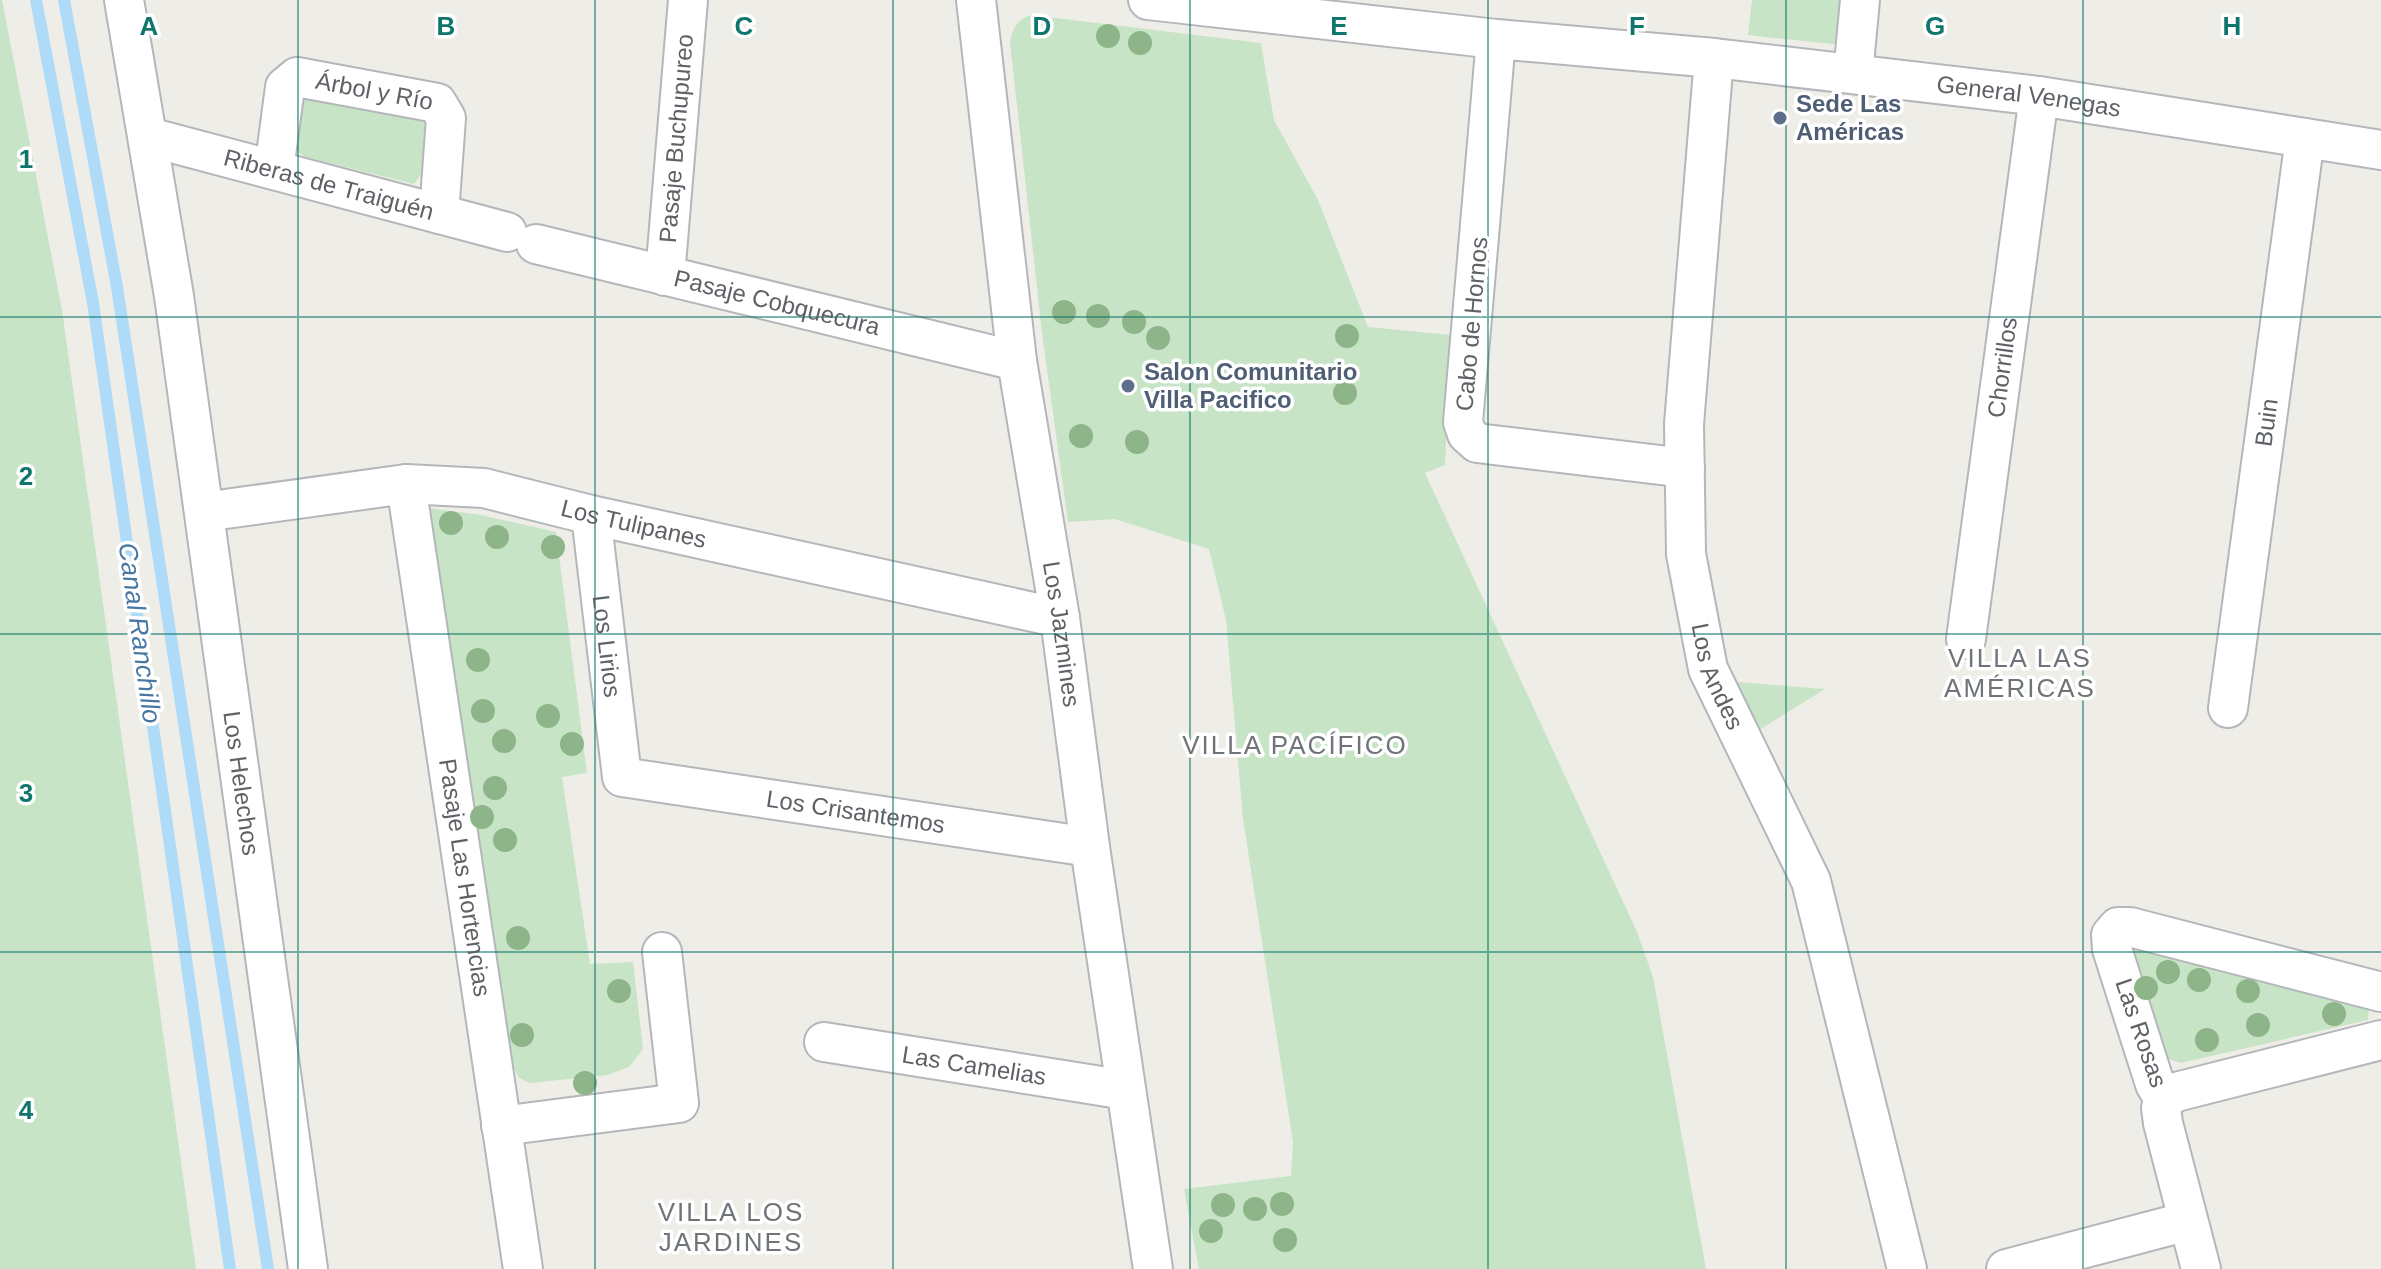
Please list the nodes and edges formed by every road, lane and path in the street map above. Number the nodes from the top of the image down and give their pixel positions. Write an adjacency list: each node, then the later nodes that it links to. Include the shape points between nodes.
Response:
1 (124, 0): 11 (street, Los Helechos)
2 (688, 0): 17 (street, Pasaje Buchupureo)
3 (976, 0): 18 (street, Los Jazmines)
4 (1148, 0): 6 (street, General Venegas)
5 (1860, 0): 9 (street)
6 (1362, 11): 7 (street, General Venegas)
7 (1496, 39): 8 (street, General Venegas); 19 (street, Cabo de Hornos, via 1463,422 1467,434 1477,443)
8 (1714, 58): 9 (street, General Venegas); 19 (street, Los Andes, via 1684,424)
9 (1853, 74): 10 (street, General Venegas)
10 (2039, 96): 12 (street, General Venegas); 24 (street, Chorrillos)
11 (149, 137): 14 (street, Riberas de Traiguén); 21 (street, Los Helechos)
12 (2305, 138): 13 (street, General Venegas); 25 (street, Buin)
13 (2381, 150)
14 (274, 170): 15 (street, Riberas de Traiguén); 15 (street, Árbol y Río, via 285,87 297,77 437,103 446,118)
15 (439, 214): 16 (street, Riberas de Traiguén)
16 (522, 238): 17 (street, Pasaje Cobquecura)
17 (665, 276): 18 (street, Pasaje Cobquecura)
18 (1017, 361): 23 (street, Los Jazmines)
19 (1685, 468): 39 (street, Los Andes, via 1686,554 1708,669 1811,881)
20 (406, 484): 21 (street, Los Tulipanes); 22 (street, Los Tulipanes, via 484,488); 34 (street, Pasaje Las Hortencias)
21 (204, 512): 36 (street, Los Helechos)
22 (591, 515): 23 (street, Los Tulipanes); 26 (street, Los Lirios)
23 (1060, 618): 27 (street, Los Jazmines)
24 (1966, 639)
25 (2228, 708)
26 (622, 777): 27 (street, Los Crisantemos)
27 (1090, 847): 32 (street, Los Jazmines)
28 (662, 952): 34 (street, via 679,1103)
29 (2381, 992): 33 (street, Las Rosas, via 2118,927 2111,935 2112,949)
30 (2381, 1040): 33 (street)
31 (824, 1042): 32 (street, Las Camelias)
32 (1126, 1090): 38 (street, Los Jazmines)
33 (2164, 1099): 35 (street, Las Rosas, via 2163,1123)
34 (501, 1126): 37 (street, Pasaje Las Hortencias)
35 (2188, 1221): 40 (street); 41 (street, Las Rosas)
36 (308, 1269)
37 (523, 1269)
38 (1153, 1269)
39 (1907, 1269)
40 (2006, 1269)
41 (2201, 1269)

